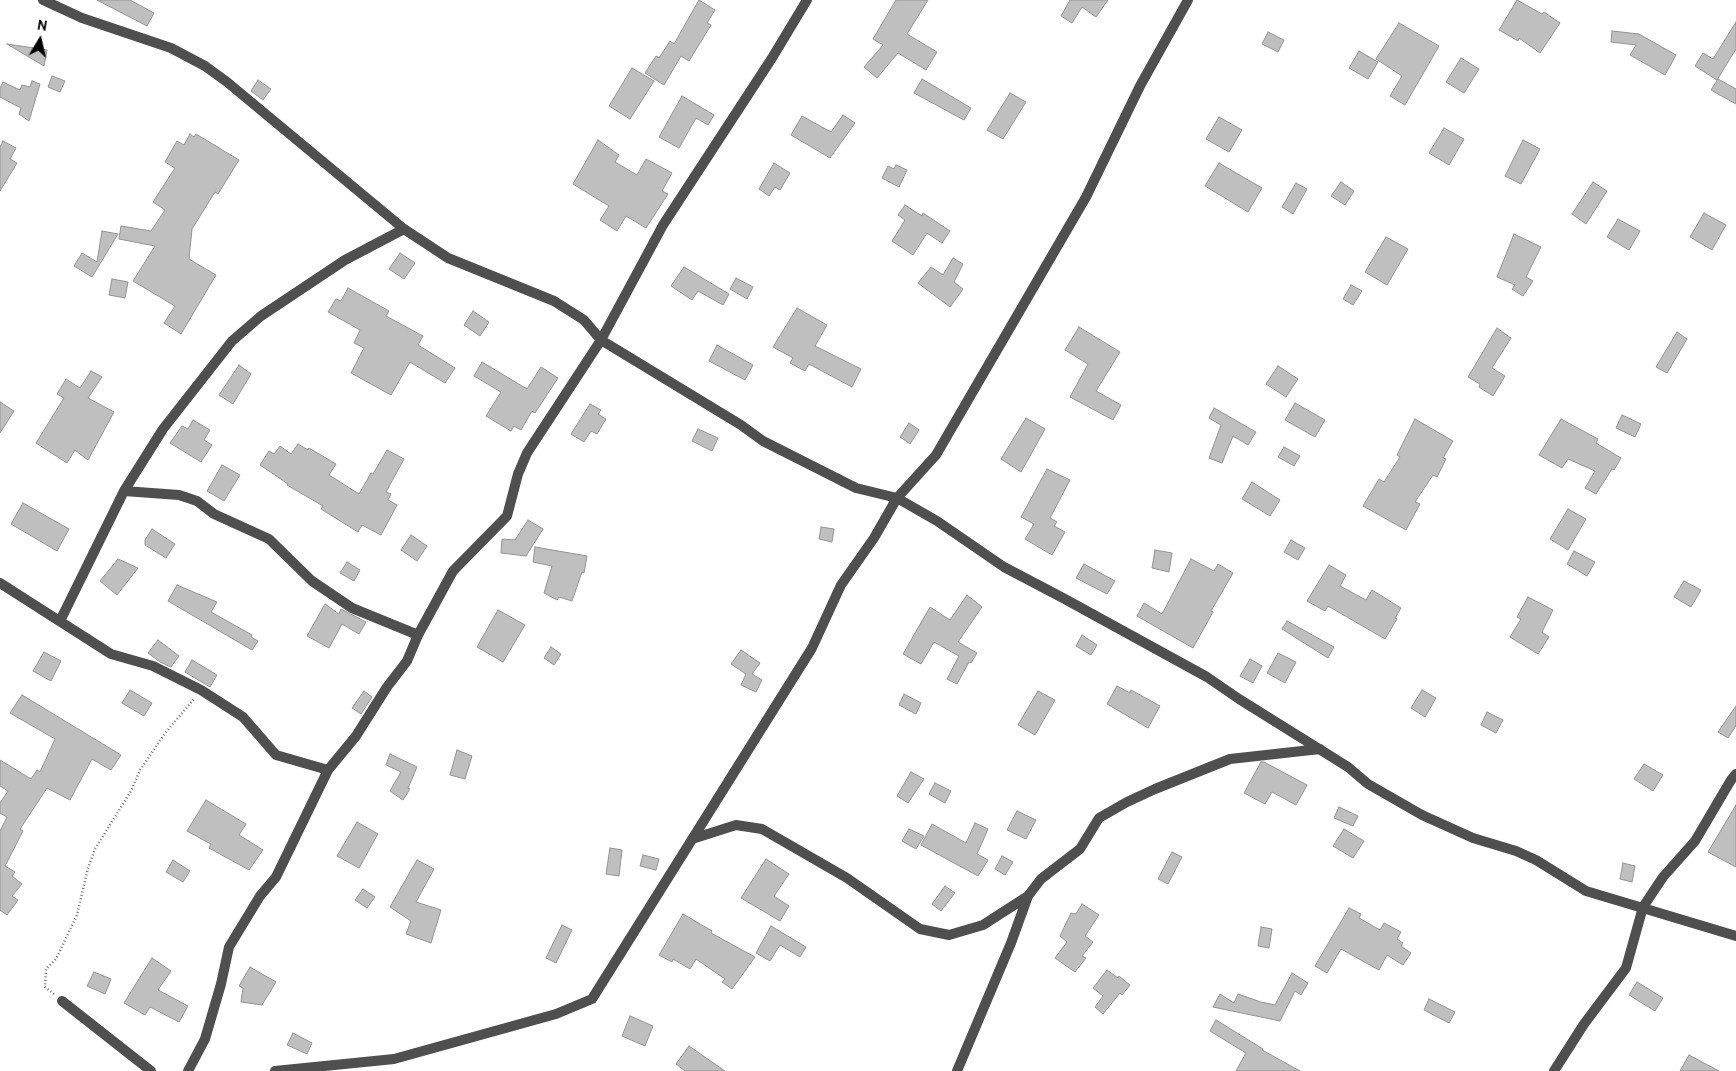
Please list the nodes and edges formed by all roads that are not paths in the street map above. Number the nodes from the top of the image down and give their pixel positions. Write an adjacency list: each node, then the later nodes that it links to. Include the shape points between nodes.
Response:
1 (43, 0): 4 (street, via 82,18 171,48 205,66)
2 (808, 0): 5 (street, via 663,226)
3 (1188, 0): 7 (street, via 1140,86 1086,197 956,421 936,455)
4 (404, 229): 5 (street, via 448,258 554,301 584,320); 6 (street, via 345,260 261,316 232,341 163,429)
5 (601, 340): 7 (street, via 763,441 856,488); 10 (street, via 527,453 507,516 452,571)
6 (124, 490): 9 (street); 10 (street, via 179,495 198,501 214,514 269,540 312,581 352,608)
7 (897, 498): 11 (street, via 1004,567 1208,677); 14 (street, via 841,585 812,648)
8 (0, 583): 9 (street)
9 (60, 621): 12 (street, via 111,654 153,666 201,690 243,717 276,755)
10 (418, 635): 12 (street, via 407,661 356,736)
11 (1320, 749): 15 (street, via 1230,759 1126,802 1099,818 1080,849 1041,879); 16 (street, via 1368,784 1422,815 1473,838 1536,860 1586,891)
12 (328, 770): 20 (street, via 276,877 260,896 229,947 205,1039)
13 (1736, 774): 16 (street, via 1695,841 1663,877)
14 (692, 839): 15 (street, via 736,825 762,829 847,878 920,929 949,935 983,925); 21 (street, via 592,999 556,1014 394,1059)
15 (1028, 896): 22 (street)
16 (1643, 907): 17 (street); 23 (street, via 1626,968)
17 (1736, 936)
18 (62, 1001): 19 (street)
19 (151, 1071)
20 (188, 1071)
21 (275, 1071)
22 (957, 1071)
23 (1554, 1071)

